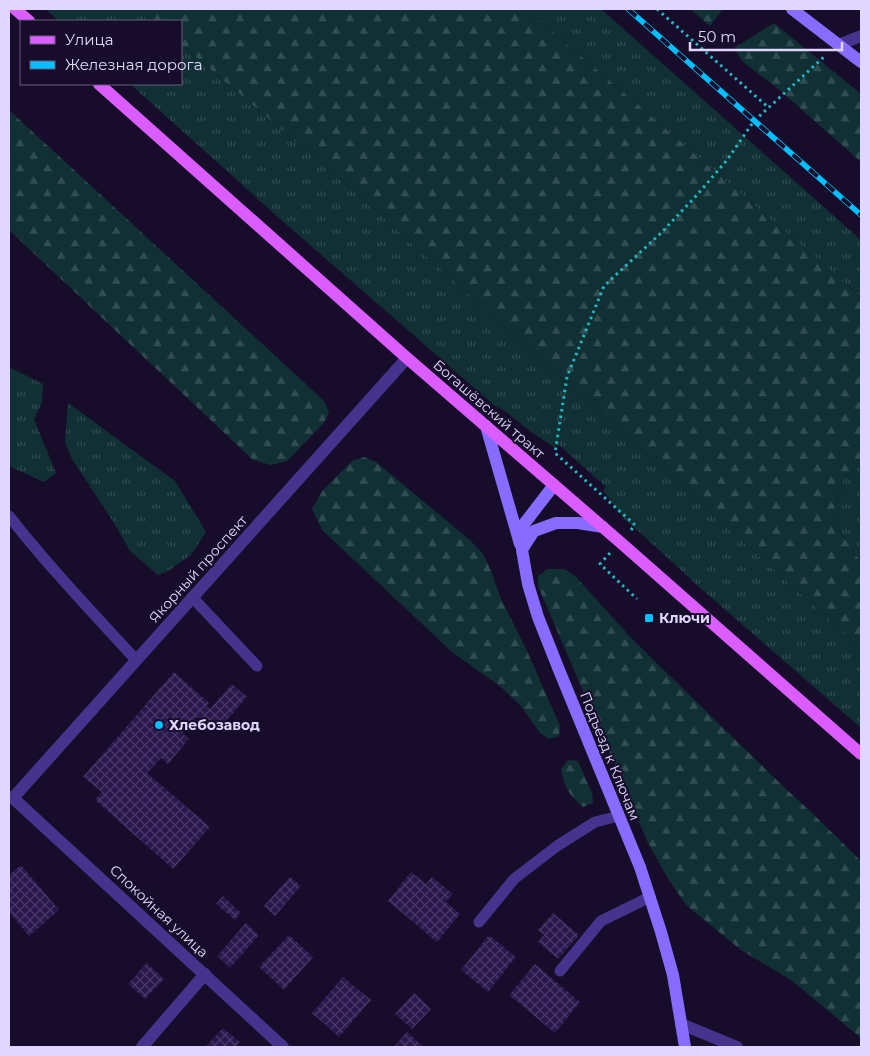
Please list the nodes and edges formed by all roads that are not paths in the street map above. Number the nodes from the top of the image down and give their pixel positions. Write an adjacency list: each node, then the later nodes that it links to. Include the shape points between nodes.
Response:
1 (15, 9): 3 (main road)
2 (792, 9): 5 (street)
3 (28, 20)
4 (861, 36): 5 (street)
5 (838, 45): 6 (street)
6 (861, 62)
7 (100, 85): 8 (main road, Богашёвский тракт)
8 (407, 358): 9 (main road, Богашёвский тракт); 14 (street, Якорный проспект)
9 (486, 426): 10 (main road, Богашёвский тракт); 13 (street)
10 (554, 484): 12 (main road, Богашёвский тракт); 13 (street, Подъезд к Ключам, via 524,524)
11 (9, 516): 15 (lane, via 36,551)
12 (603, 527): 13 (street, via 556,523 534,531); 17 (main road, Богашёвский тракт)
13 (522, 550): 19 (street, Подъезд к Ключам, via 538,617)
14 (192, 597): 15 (street, Якорный проспект); 16 (lane)
15 (136, 660): 18 (street, Якорный проспект)
16 (257, 666)
17 (861, 754)
18 (11, 798): 23 (street, Спокойная улица)
19 (618, 816): 20 (street, Подъезд к Ключам); 21 (lane, via 595,822 514,879)
20 (650, 896): 22 (lane, via 601,921); 24 (street, Подъезд к Ключам, via 673,975)
21 (480, 922)
22 (560, 971)
23 (205, 974): 25 (street); 26 (street, Спокойная улица)
24 (681, 1024): 27 (street, Подъезд к Ключам); 28 (street)
25 (142, 1047)
26 (283, 1047)
27 (685, 1047)
28 (737, 1047)

